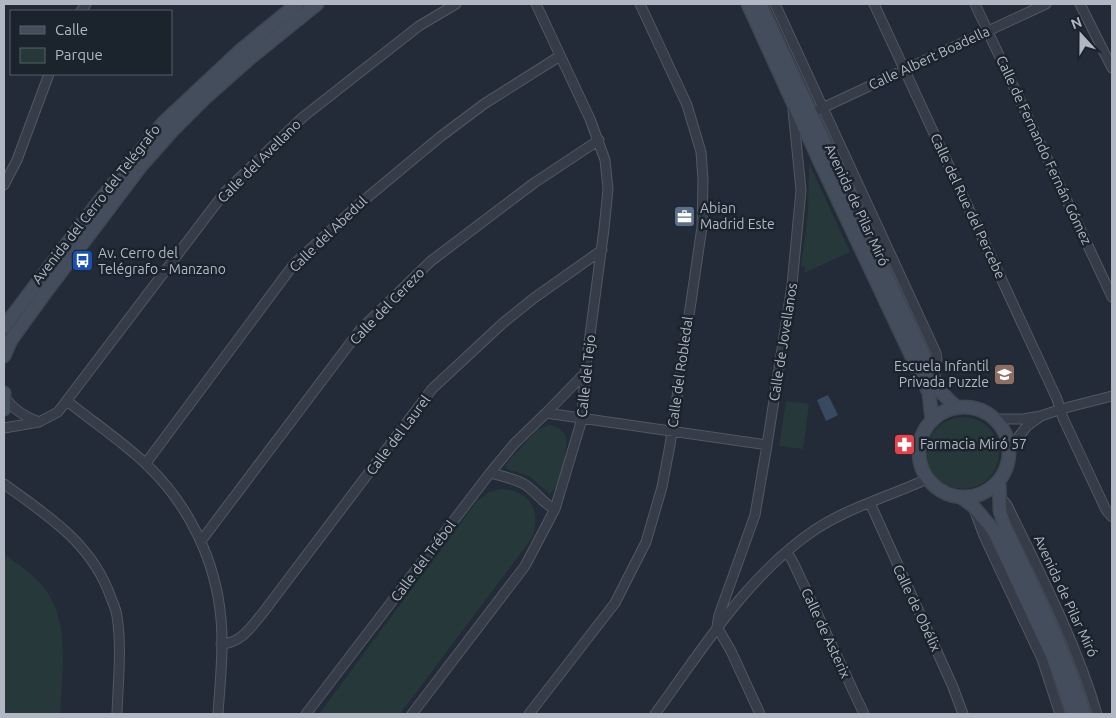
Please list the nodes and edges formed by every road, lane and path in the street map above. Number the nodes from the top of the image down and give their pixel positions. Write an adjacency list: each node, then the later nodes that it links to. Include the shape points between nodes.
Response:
1 (297, 4): 25 (street, Avenida del Cerro del Telégrafo, via 163,122)
2 (316, 4): 26 (street, Avenida del Cerro del Telégrafo, via 204,99 141,166 45,293)
3 (456, 4): 31 (street, Calle del Avellano, via 419,26 304,117 225,192)
4 (536, 4): 14 (street, Calle del Tejo)
5 (640, 4): 41 (street, Calle del Robledal, via 687,105 704,180 702,227)
6 (748, 4): 18 (street, Avenida de Pilar Miró)
7 (760, 4): 20 (street, Avenida de Pilar Miró)
8 (776, 4): 19 (street, Avenida de Pilar Miró)
9 (874, 4): 16 (street, Calle del Rue del Percebe)
10 (976, 4): 13 (street, Calle de Fernando Fernán Gómez)
11 (1046, 4): 13 (street, Calle Albert Boadella)
12 (1080, 4): 15 (street)
13 (988, 31): 16 (street, Calle Albert Boadella); 24 (street, Calle de Fernando Fernán Gómez)
14 (560, 56): 21 (street, Calle del Tejo); 44 (street, Calle del Abedul, via 484,104 440,137 294,264)
15 (1112, 68)
16 (905, 69): 19 (street, Calle Albert Boadella); 33 (street, Calle del Rue del Percebe)
17 (49, 75): 22 (street, via 17,160)
18 (791, 97): 38 (street, Avenida de Pilar Miró, via 929,394); 42 (street, Calle de Jovellanos, via 801,190 792,285)
19 (824, 108): 20 (street, Calle Albert Boadella); 28 (street, Avenida de Pilar Miró, via 936,353)
20 (811, 113): 28 (street, Avenida de Pilar Miró)
21 (599, 140): 23 (street, Calle del Tejo, via 608,189); 55 (street, Calle del Cerezo, via 431,261 360,330)
22 (4, 185)
23 (602, 250): 27 (street, Calle del Tejo); 60 (street, Calle del Laurel, via 503,323 432,389 262,614 241,638 230,644)
24 (1112, 297)
25 (4, 327)
26 (4, 356)
27 (585, 372): 34 (street, Calle del Trébol); 36 (street, Calle del Tejo)
28 (933, 376): 32 (street, Avenida de Pilar Miró, via 940,391)
29 (1112, 396): 33 (street)
30 (4, 400): 39 (street)
31 (67, 401): 39 (street, Calle del Avellano, via 58,412); 44 (street)
32 (957, 408): 37 (street, via 975,409); 38 (street)
33 (1061, 409): 35 (street); 54 (street, Calle del Rue del Percebe, via 1094,485)
34 (546, 413): 36 (street); 45 (street, Calle del Trébol)
35 (1041, 416): 37 (street); 43 (street, via 1026,426)
36 (582, 419): 41 (street); 53 (street, Calle del Tejo)
37 (996, 419): 43 (street, via 1006,434)
38 (932, 421): 46 (street, via 920,444 919,455)
39 (39, 422): 40 (street, Calle del Avellano)
40 (4, 428)
41 (672, 432): 42 (street); 65 (street, Calle del Robledal, via 662,487 646,542 614,603)
42 (768, 446): 57 (street, Calle de Jovellanos, via 755,515)
43 (1010, 449): 47 (street)
44 (146, 464): 55 (street, via 178,501)
45 (490, 473): 53 (street, via 525,484); 63 (street, Calle del Trébol)
46 (927, 478): 50 (street, via 934,487); 51 (street)
47 (999, 481): 49 (street, Avenida de Pilar Miró); 50 (street, via 981,494)
48 (4, 484): 61 (street, via 80,544 97,566 108,588 117,614 119,640)
49 (999, 495): 72 (street, Avenida de Pilar Miró, via 1005,526 1062,652); 73 (street, Avenida de Pilar Miró, via 1007,505 1073,646)
50 (961, 497): 52 (street)
51 (870, 503): 56 (street, via 816,529); 69 (street, Calle de Obélix)
52 (973, 506): 70 (street, via 1042,659); 71 (street, via 994,531 1052,655)
53 (555, 509): 64 (street, Calle del Tejo, via 525,566)
54 (1112, 517)
55 (201, 541): 60 (street, via 218,595)
56 (787, 552): 58 (street); 68 (street, Calle de Asterix)
57 (731, 584): 58 (street); 59 (street, Calle de Jovellanos)
58 (745, 595): 59 (street)
59 (717, 626): 66 (street, Calle de Jovellanos); 67 (street)
60 (221, 644): 62 (street)
61 (116, 714)
62 (218, 714)
63 (306, 714)
64 (412, 714)
65 (529, 714)
66 (655, 714)
67 (760, 714)
68 (864, 714)
69 (963, 714)
70 (1060, 714)
71 (1072, 714)
72 (1084, 714)
73 (1097, 714)

